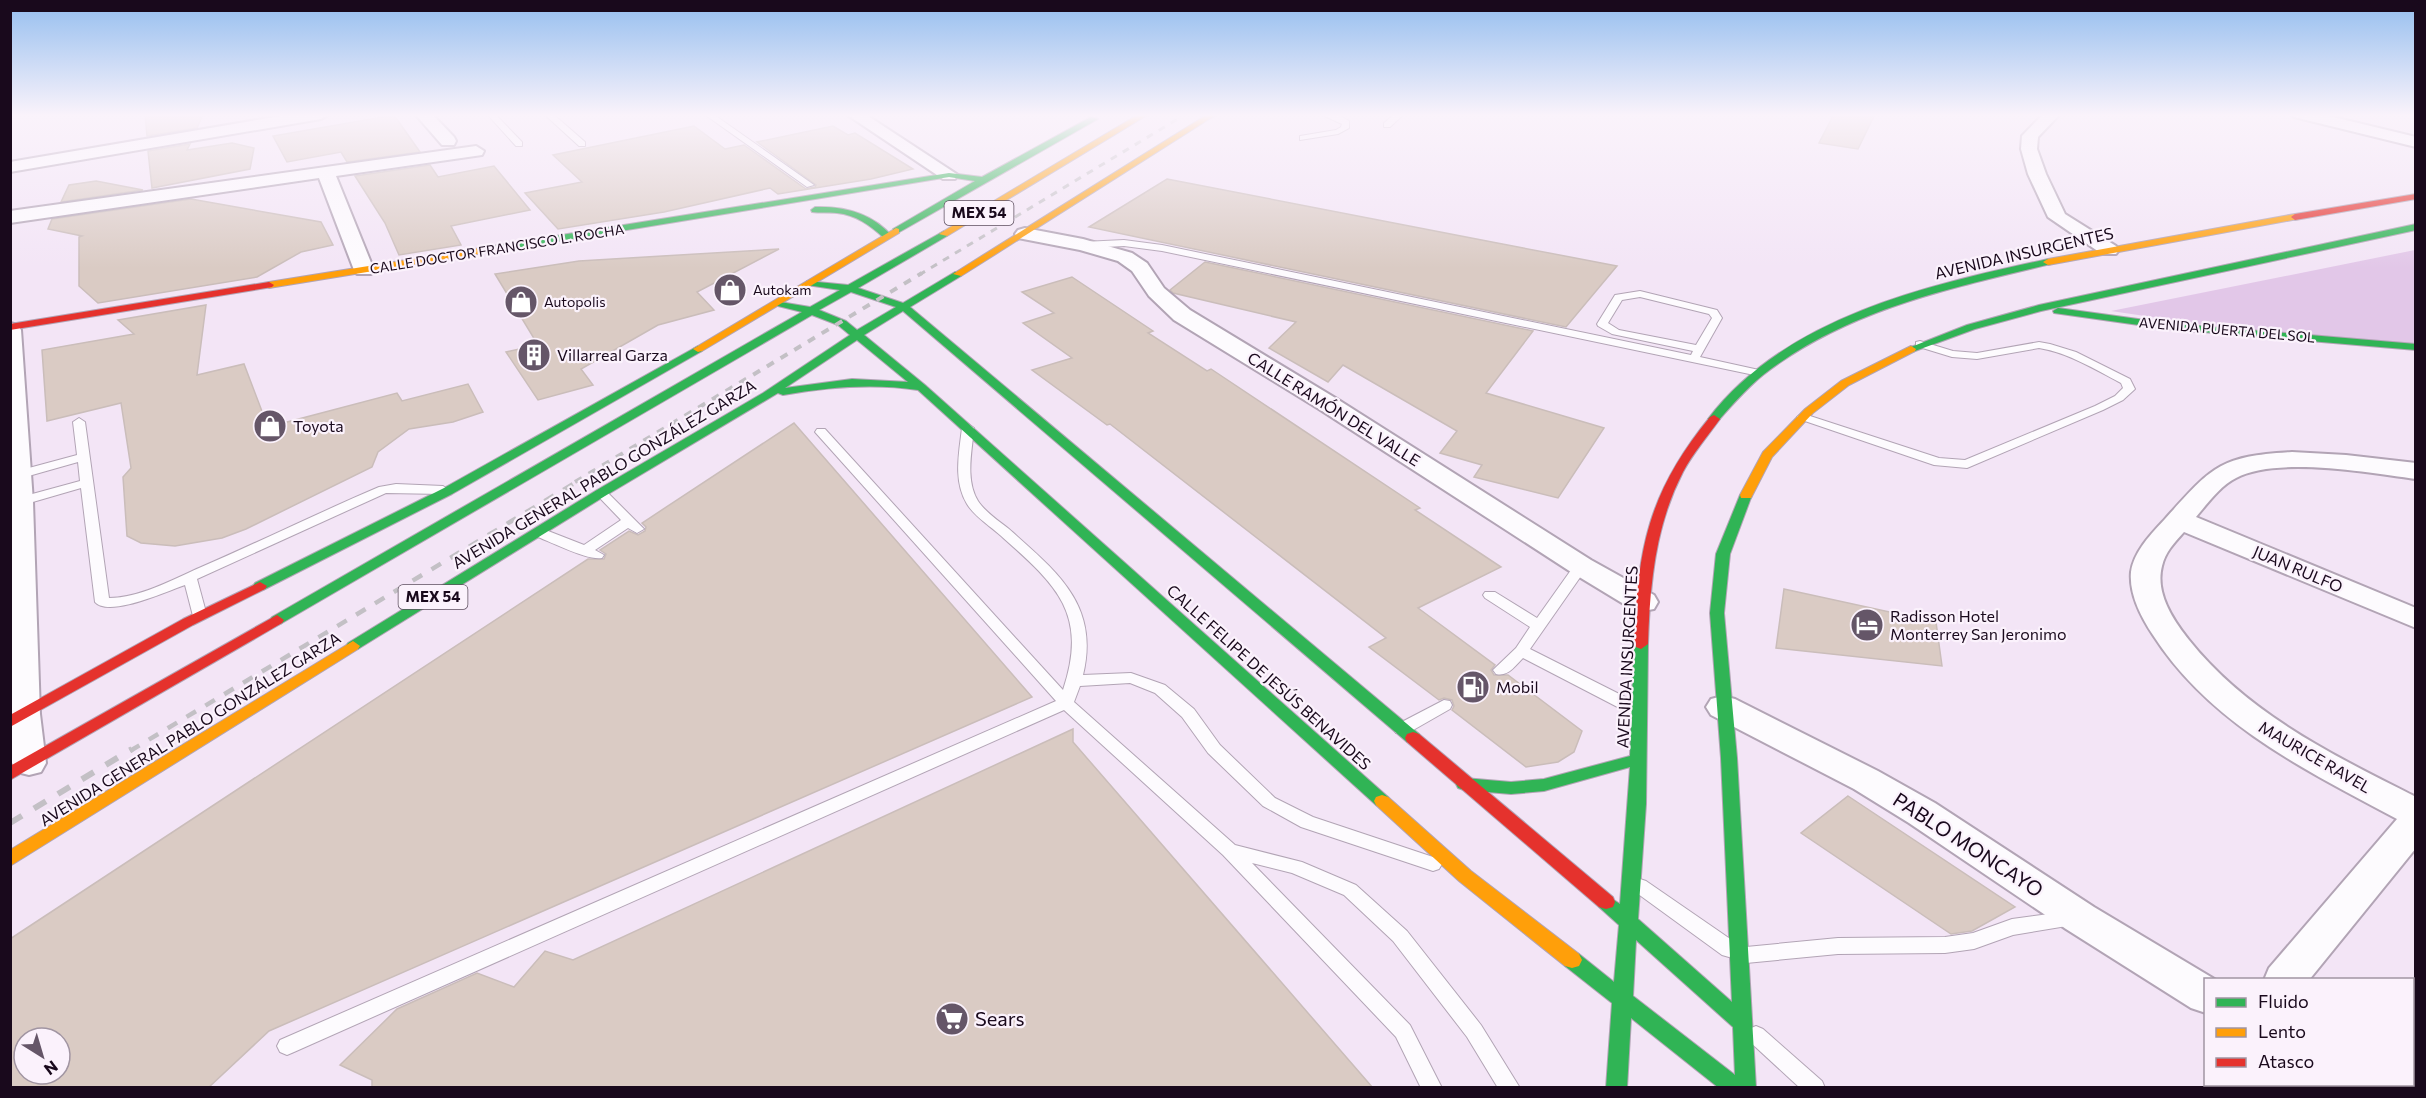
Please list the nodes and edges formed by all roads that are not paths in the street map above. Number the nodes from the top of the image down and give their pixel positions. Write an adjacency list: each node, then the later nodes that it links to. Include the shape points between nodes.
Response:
1 (383, 165): 9 (street)
2 (783, 165): 12 (lane)
3 (934, 165): 10 (street)
4 (1009, 165): 8 (main road, MEX 54)
5 (1056, 165): 26 (main road, MEX 54)
6 (1132, 165): 18 (main road, AVENIDA GENERAL PABLO GONZÁLEZ GARZA / MEX 54)
7 (2034, 165): 22 (street, via 2054,214)
8 (1004, 168): 11 (main road, MEX 54); 26 (main road, via 1006,176 1002,181 903,237 867,263)
9 (326, 174): 15 (street); 24 (street)
10 (949, 175): 11 (main road, CALLE DOCTOR FRANCISCO L. ROCHA); 14 (main road, CALLE DOCTOR FRANCISCO L. ROCHA)
11 (983, 180): 19 (main road, MEX 54)
12 (810, 184)
13 (2415, 196): 16 (main road, AVENIDA INSURGENTES)
14 (820, 203): 19 (main road, CALLE DOCTOR FRANCISCO L. ROCHA, via 867,217); 23 (main road, CALLE DOCTOR FRANCISCO L. ROCHA)
15 (10, 217)
16 (2292, 219): 20 (main road, via 2331,226 2348,236); 22 (main road, AVENIDA INSURGENTES)
17 (2415, 227): 20 (main road)
18 (1024, 234): 21 (street, CALLE RAMÓN DEL VALLE); 28 (main road, AVENIDA GENERAL PABLO GONZÁLEZ GARZA / MEX 54)
19 (887, 236): 25 (main road, MEX 54)
20 (2345, 242): 29 (main road)
21 (1083, 245): 37 (lane, via 1124,243 1162,248); 53 (street, CALLE RAMÓN DEL VALLE, via 1125,257 1140,267 1156,292 1182,315)
22 (2109, 250): 38 (main road, AVENIDA INSURGENTES, via 1969,280 1917,296 1814,338)
23 (452, 261): 24 (main road, CALLE DOCTOR FRANCISCO L. ROCHA); 32 (main road, CALLE DOCTOR FRANCISCO L. ROCHA)
24 (364, 270): 33 (main road, CALLE DOCTOR FRANCISCO L. ROCHA)
25 (810, 283): 26 (main road); 27 (main road, MEX 54)
26 (852, 289): 28 (main road); 30 (main road, MEX 54); 31 (main road)
27 (778, 303): 30 (main road, CALLE FELIPE DE JESÚS BENAVIDES); 49 (main road, MEX 54)
28 (903, 306): 31 (main road, AVENIDA GENERAL PABLO GONZÁLEZ GARZA / MEX 54); 71 (main road)
29 (2039, 308): 34 (main road); 35 (main road, AVENIDA PUERTA DEL SOL, via 2167,326)
30 (812, 311): 31 (main road, CALLE FELIPE DE JESÚS BENAVIDES, via 842,323); 73 (main road, MEX 54)
31 (856, 334): 39 (main road, CALLE FELIPE DE JESÚS BENAVIDES); 40 (main road, AVENIDA GENERAL PABLO GONZÁLEZ GARZA / MEX 54)
32 (47, 335)
33 (14, 336): 48 (street)
34 (1920, 344): 41 (main road, via 1845,383); 41 (lane, via 1952,354 1977,356 2048,346 2126,381 2129,389 2099,408 1967,464 1938,462)
35 (2415, 347)
36 (1700, 349): 36 (lane, via 1717,318 1713,312 1700,308 1629,294 1619,297 1602,324 1616,332); 37 (lane)
37 (1694, 359): 38 (lane)
38 (1759, 373): 56 (main road, AVENIDA INSURGENTES, via 1694,441 1674,473 1660,504 1646,564)
39 (921, 387): 40 (main road, via 858,379); 43 (main road, CALLE FELIPE DE JESÚS BENAVIDES)
40 (767, 395): 50 (main road, AVENIDA GENERAL PABLO GONZÁLEZ GARZA / MEX 54)
41 (1803, 417): 68 (main road, via 1767,455 1744,498 1723,554 1717,613)
42 (79, 422): 45 (lane)
43 (968, 428): 65 (lane, via 964,486 973,504 1059,584 1075,610 1080,637); 79 (main road, CALLE FELIPE DE JESÚS BENAVIDES)
44 (821, 432): 66 (lane)
45 (83, 457): 47 (lane); 48 (lane)
46 (2415, 471): 51 (street, MAURICE RAVEL, via 2286,460 2258,462 2228,471 2209,486)
47 (86, 483): 48 (lane); 54 (lane, via 102,602 129,601)
48 (16, 484): 62 (street)
49 (448, 491): 54 (lane, via 383,490); 59 (main road, MEX 54)
50 (601, 493): 52 (main road, AVENIDA GENERAL PABLO GONZÁLEZ GARZA / MEX 54); 52 (lane, via 633,525 591,553)
51 (2180, 520): 57 (street, JUAN RULFO); 75 (street, MAURICE RAVEL, via 2154,548 2146,571 2146,589 2159,622 2187,662 2216,691 2281,740)
52 (538, 532): 78 (main road, AVENIDA GENERAL PABLO GONZÁLEZ GARZA / MEX 54)
53 (1581, 566): 56 (street, CALLE RAMÓN DEL VALLE); 61 (lane)
54 (190, 578): 59 (lane)
55 (1490, 595): 61 (lane)
56 (1643, 602): 69 (main road, AVENIDA INSURGENTES)
57 (2379, 602): 58 (street); 60 (street, JUAN RULFO)
58 (2415, 604)
59 (200, 616): 70 (main road, MEX 54)
60 (2415, 619)
61 (1539, 626): 63 (lane)
62 (16, 632): 70 (street)
63 (1521, 651): 64 (lane); 69 (lane)
64 (1501, 670)
65 (1075, 681): 66 (lane); 79 (lane, via 1131,678 1160,689 1188,713 1214,749 1269,802 1307,822)
66 (1066, 703): 77 (lane); 88 (lane)
67 (1444, 705): 71 (lane)
68 (1723, 707): 81 (street, PABLO MONCAYO, via 1922,813); 83 (main road)
69 (1639, 711): 72 (main road, AVENIDA INSURGENTES)
70 (17, 718): 73 (street)
71 (1400, 730): 74 (main road)
72 (1639, 759): 74 (main road, via 1543,785 1510,788); 80 (main road, AVENIDA INSURGENTES)
73 (20, 768)
74 (1464, 784): 82 (main road)
75 (2415, 813)
76 (2415, 822): 84 (street)
77 (1228, 850): 89 (lane, via 1403,1031); 90 (lane, via 1296,867 1350,890 1400,936 1474,1031)
78 (10, 859)
79 (1465, 876): 86 (main road, CALLE FELIPE DE JESÚS BENAVIDES)
80 (1632, 880): 82 (main road, AVENIDA INSURGENTES); 83 (lane)
81 (2080, 918): 83 (lane, via 2012,927 1974,941 1945,945 1838,946); 85 (street, PABLO MONCAYO)
82 (1629, 922): 86 (main road, AVENIDA INSURGENTES); 87 (main road)
83 (1739, 956): 87 (main road)
84 (2286, 978)
85 (2204, 994)
86 (1624, 999): 91 (main road, AVENIDA INSURGENTES); 92 (main road, CALLE FELIPE DE JESÚS BENAVIDES)
87 (1743, 1024): 93 (main road); 94 (lane)
88 (287, 1046)
89 (1432, 1088)
90 (1510, 1088)
91 (1616, 1088)
92 (1736, 1088)
93 (1746, 1088)
94 (1815, 1088)

